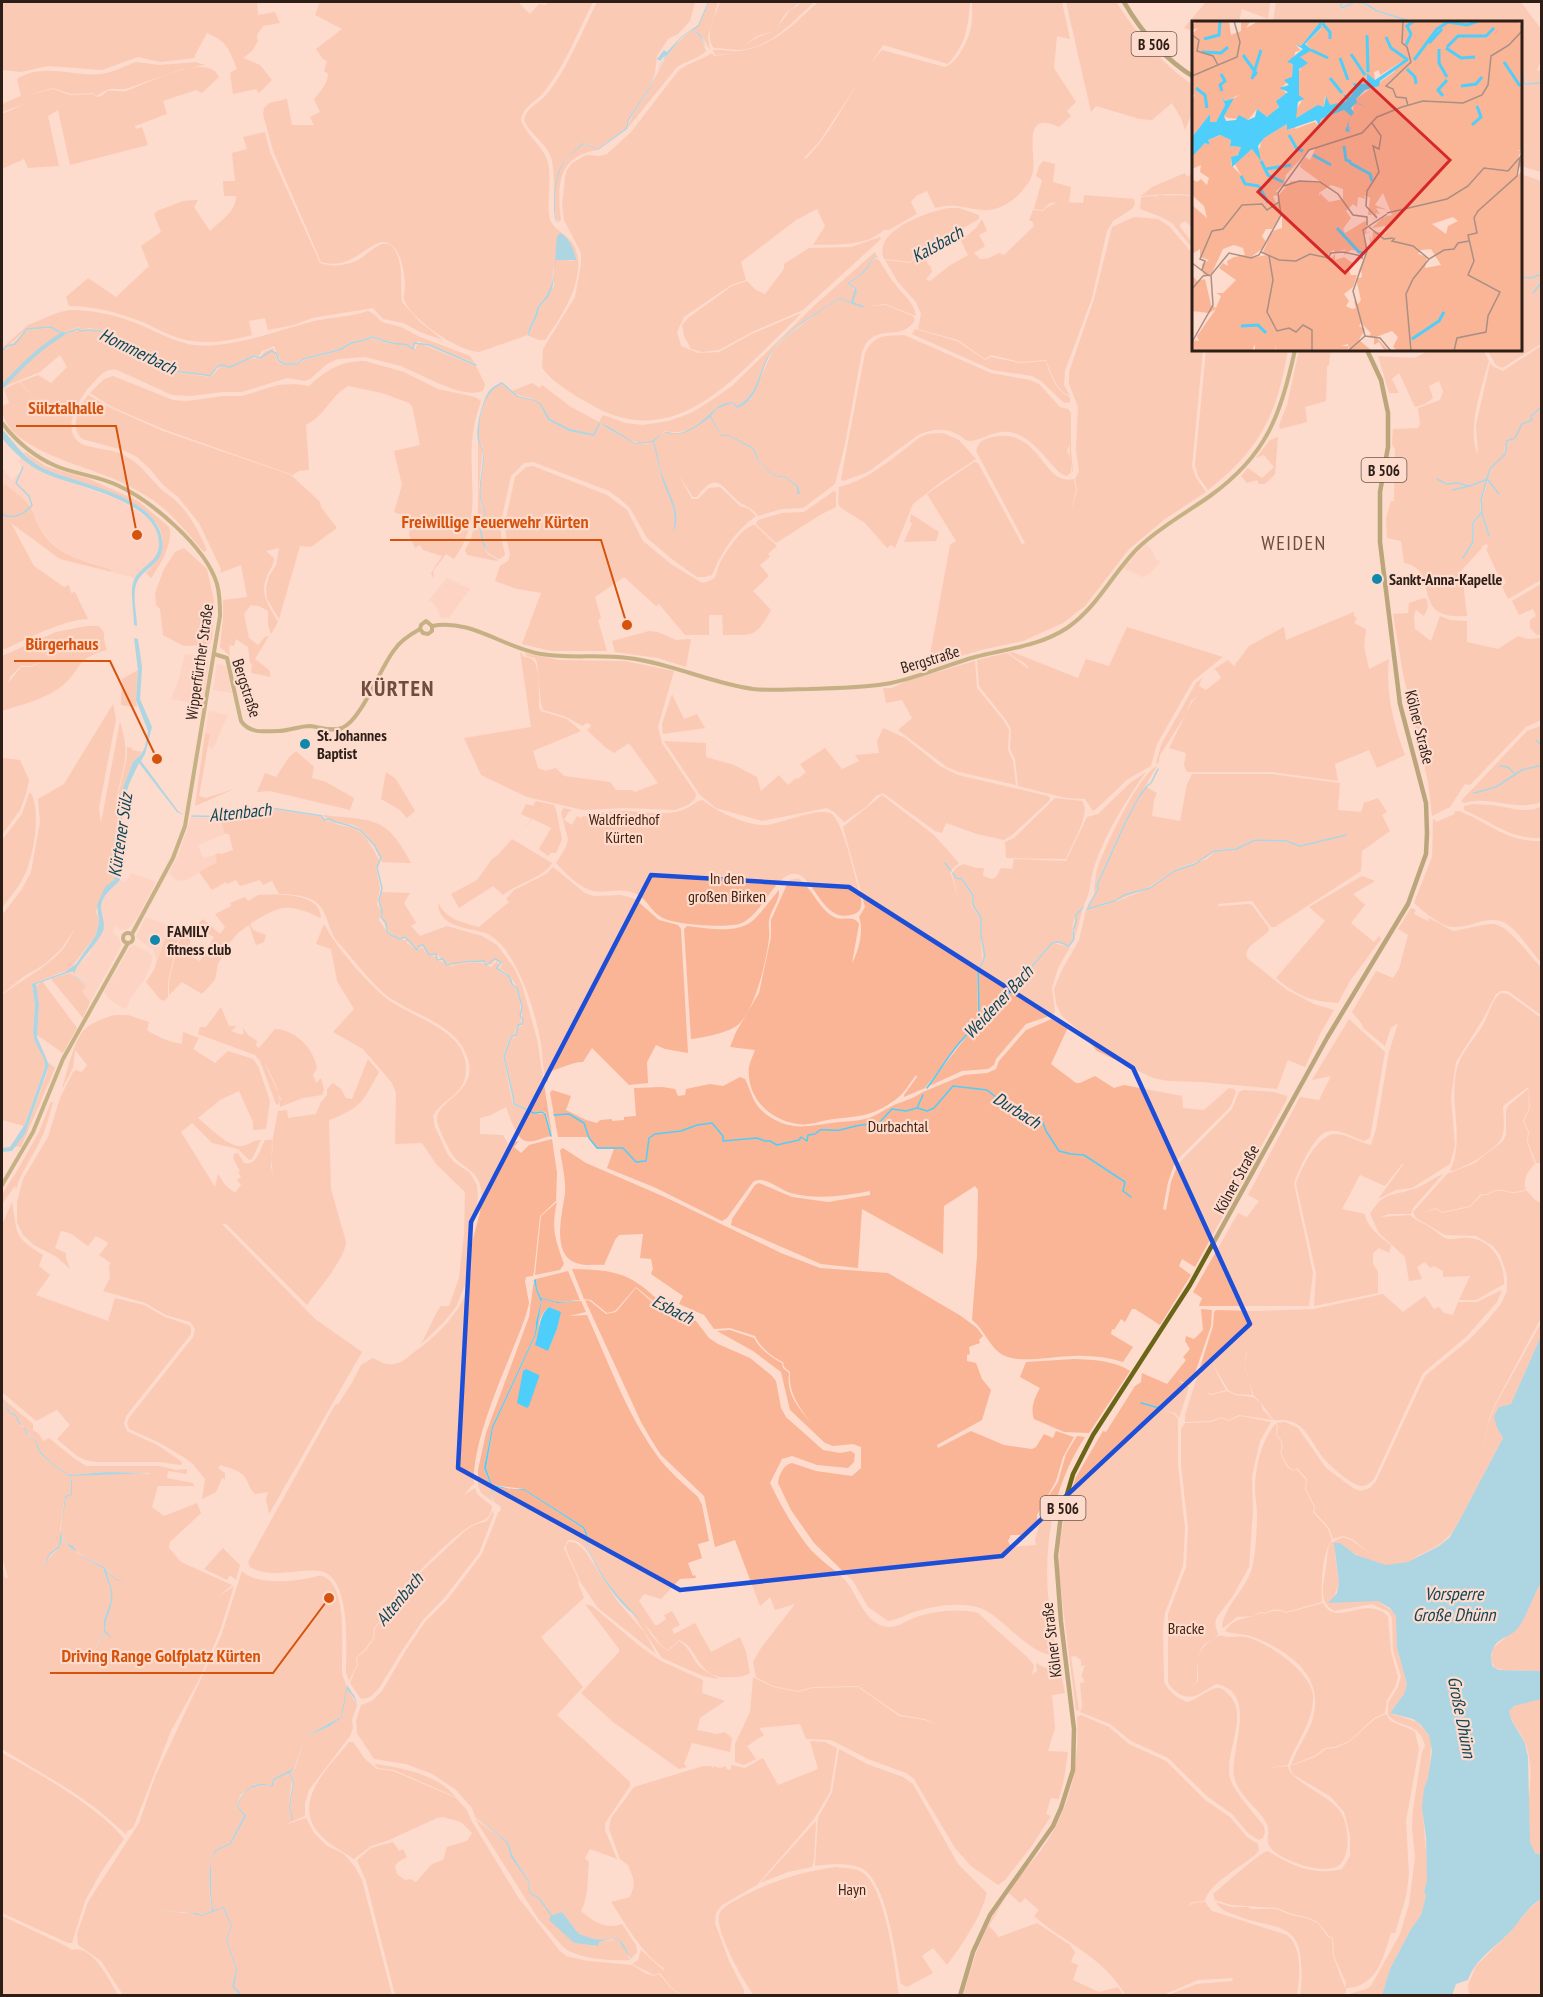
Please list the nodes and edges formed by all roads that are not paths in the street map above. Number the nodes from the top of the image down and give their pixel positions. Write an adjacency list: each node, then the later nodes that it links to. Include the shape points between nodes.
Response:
1 (1124, 2): 2 (main road, B 506, via 1151,40)
2 (1192, 76)
3 (1295, 351): 6 (main road, Bergstraße, via 1276,418 1246,465 1139,547 1095,602 1070,626 1034,643 890,683 763,690 637,659 541,654 460,626)
4 (1367, 351): 12 (main road, Kölner Straße / B 506, via 1388,413 1380,542 1400,704 1426,804 1426,854 1408,904 1338,1019 1190,1285 1093,1435 1073,1474 1061,1515 1056,1556 1074,1729 1073,1770 1053,1826 981,1932)
5 (2, 423): 8 (main road, Wipperfürther Straße, via 25,448 56,466 101,478 140,497 196,549 213,574 220,599)
6 (432, 626): 7 (main road, Bergstraße, via 425,621); 7 (main road, Bergstraße, via 428,634)
7 (420, 629): 8 (main road, Bergstraße, via 395,649 353,719 336,729 248,729 241,721 227,658)
8 (214, 654): 9 (main road, Wipperfürther Straße, via 181,840)
9 (132, 934): 10 (main road, via 133,941); 10 (main road, via 124,936)
10 (128, 943): 11 (main road, via 63,1059 33,1132)
11 (2, 1185)
12 (960, 1995)

